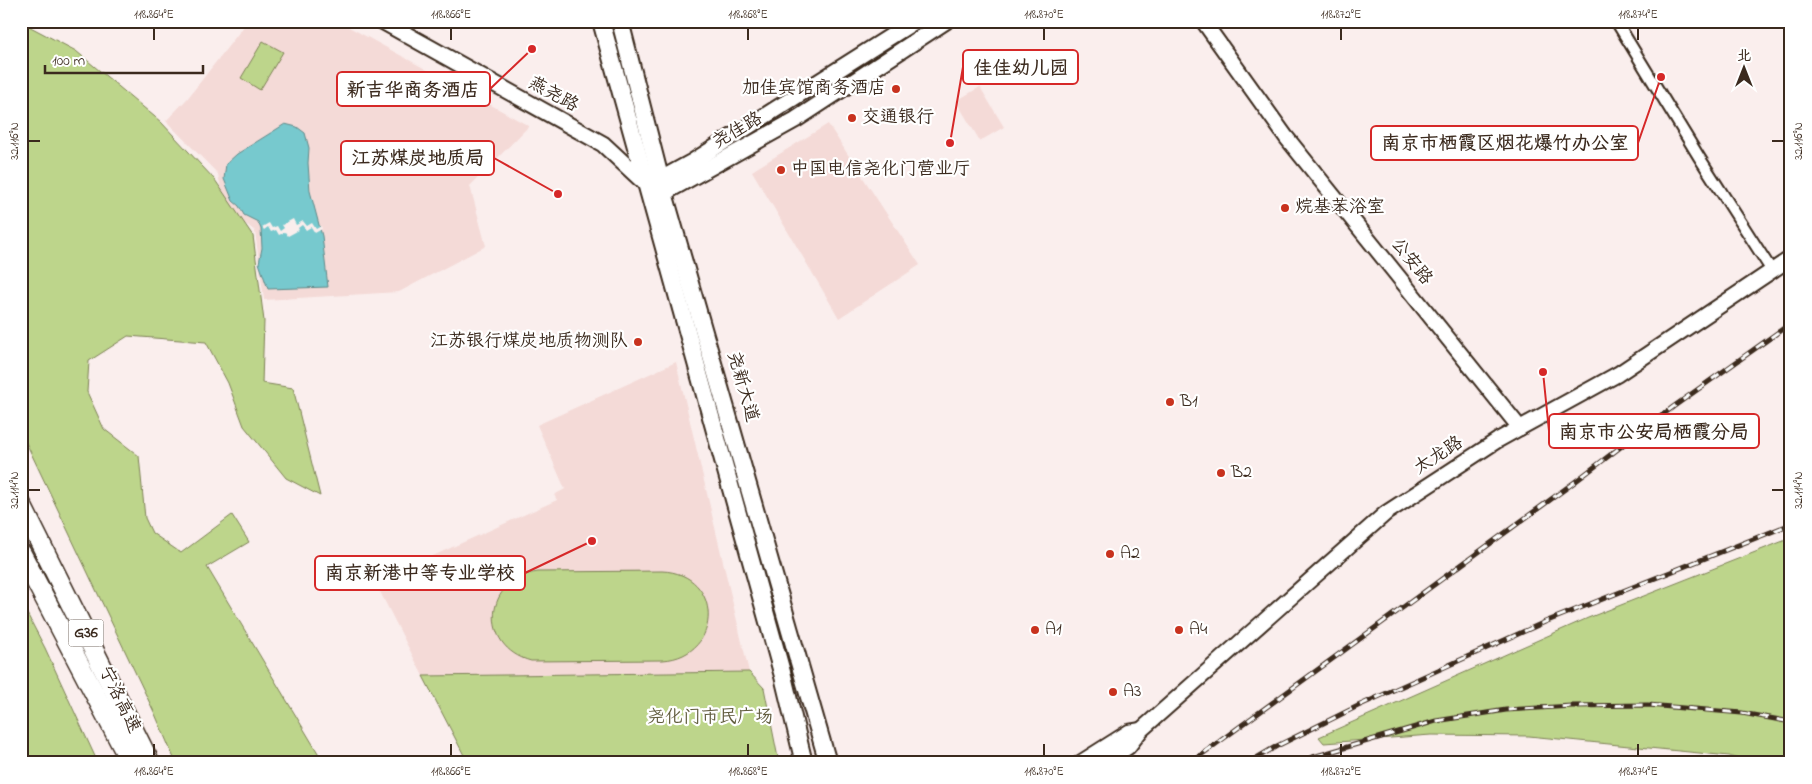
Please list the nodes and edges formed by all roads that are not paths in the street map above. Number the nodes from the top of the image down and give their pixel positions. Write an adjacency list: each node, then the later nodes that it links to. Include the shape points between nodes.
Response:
1 (382, 21): 8 (main road, 燕尧路, via 603,144)
2 (602, 21): 8 (main road, 尧新大道)
3 (620, 21): 8 (main road, 尧新大道)
4 (915, 21): 8 (main road, 尧佳路)
5 (946, 21): 8 (main road, 尧佳路, via 795,120)
6 (1203, 21): 11 (street, 公安路, via 1286,137)
7 (1616, 21): 10 (street)
8 (655, 185): 17 (main road, 尧新大道); 18 (main road, 尧新大道)
9 (1791, 258): 10 (street, 太龙路)
10 (1772, 271): 11 (street, 太龙路, via 1618,374)
11 (1520, 428): 14 (street, 太龙路, via 1386,514)
12 (21, 504): 16 (highway, 宁洛高速 / G36)
13 (21, 552): 15 (highway, 宁洛高速 / G36)
14 (1141, 730): 19 (street, 太龙路, via 1129,732); 20 (street, 太龙路, via 1128,747)
15 (131, 763)
16 (150, 763)
17 (804, 763)
18 (828, 763)
19 (1080, 763)
20 (1104, 763)

